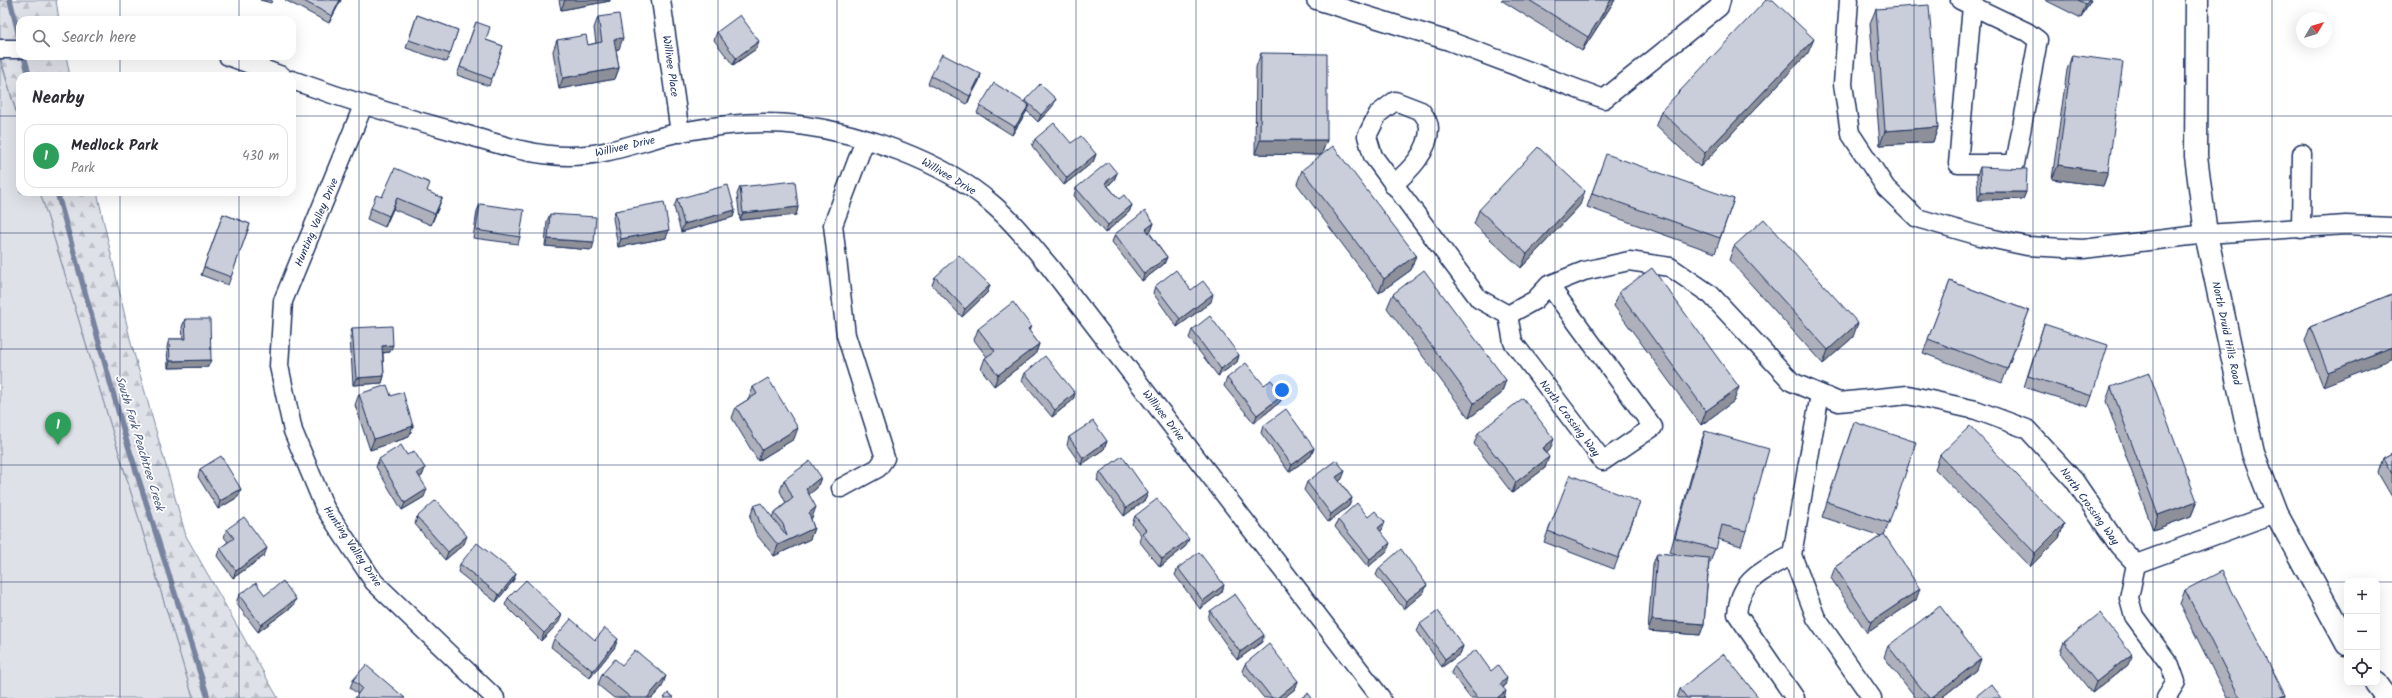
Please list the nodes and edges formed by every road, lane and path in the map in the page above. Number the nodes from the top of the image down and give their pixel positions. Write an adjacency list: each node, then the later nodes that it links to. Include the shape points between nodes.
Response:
1 (661, 0): 13 (street, Willivee Place)
2 (1316, 0): 3 (street, via 1449,41 1604,99 1719,7)
3 (1721, 0)
4 (1849, 0): 19 (street, via 1843,84 1850,133 1886,188 1917,218 2027,246 2083,249)
5 (2197, 0): 19 (main road, North Druid Hills Road, via 2196,156)
6 (1966, 3): 6 (street, via 2027,32 2038,40 2014,164 1958,164)
7 (0, 49): 8 (street)
8 (16, 49)
9 (239, 60): 10 (street)
10 (271, 72)
11 (296, 81): 12 (street, Willivee Drive)
12 (363, 106): 13 (street, Willivee Drive, via 535,154 569,156 606,153); 29 (street, Hunting Valley Drive, via 283,301 279,366 293,431 325,508 374,582)
13 (680, 133): 14 (street, Willivee Drive, via 754,123 799,125)
14 (865, 140): 23 (street, via 833,226 846,335 885,458 878,468); 30 (street, Willivee Drive, via 916,156 955,178 991,202 1018,230 1049,266)
15 (2302, 153): 18 (street)
16 (1393, 184): 21 (street, via 1479,299)
17 (2392, 227): 18 (street, via 2346,225)
18 (2301, 229): 19 (street)
19 (2206, 234): 24 (main road, North Druid Hills Road, via 2253,453)
20 (1549, 285): 21 (street, North Crossing Way, via 1535,300); 21 (street, North Crossing Way, via 1653,427 1603,461 1513,342); 22 (street, North Crossing Way, via 1584,271 1629,261 1670,267 1711,295 1792,382)
21 (1508, 315)
22 (1820, 394): 25 (street); 26 (street, North Crossing Way, via 1839,402 1908,395 1976,410 2027,428 2074,480 2119,546)
23 (841, 488)
24 (2276, 513): 26 (street); 27 (main road, North Druid Hills Road)
25 (1792, 555): 31 (street, via 1755,576 1744,587 1738,599 1737,614); 32 (street, via 1816,618)
26 (2136, 564): 33 (street, via 2129,598 2134,616 2170,665 2176,682)
27 (2344, 638)
28 (2378, 686): 34 (main road)
29 (495, 698)
30 (1381, 698)
31 (1795, 698)
32 (1872, 698)
33 (2166, 698)
34 (2387, 698)

